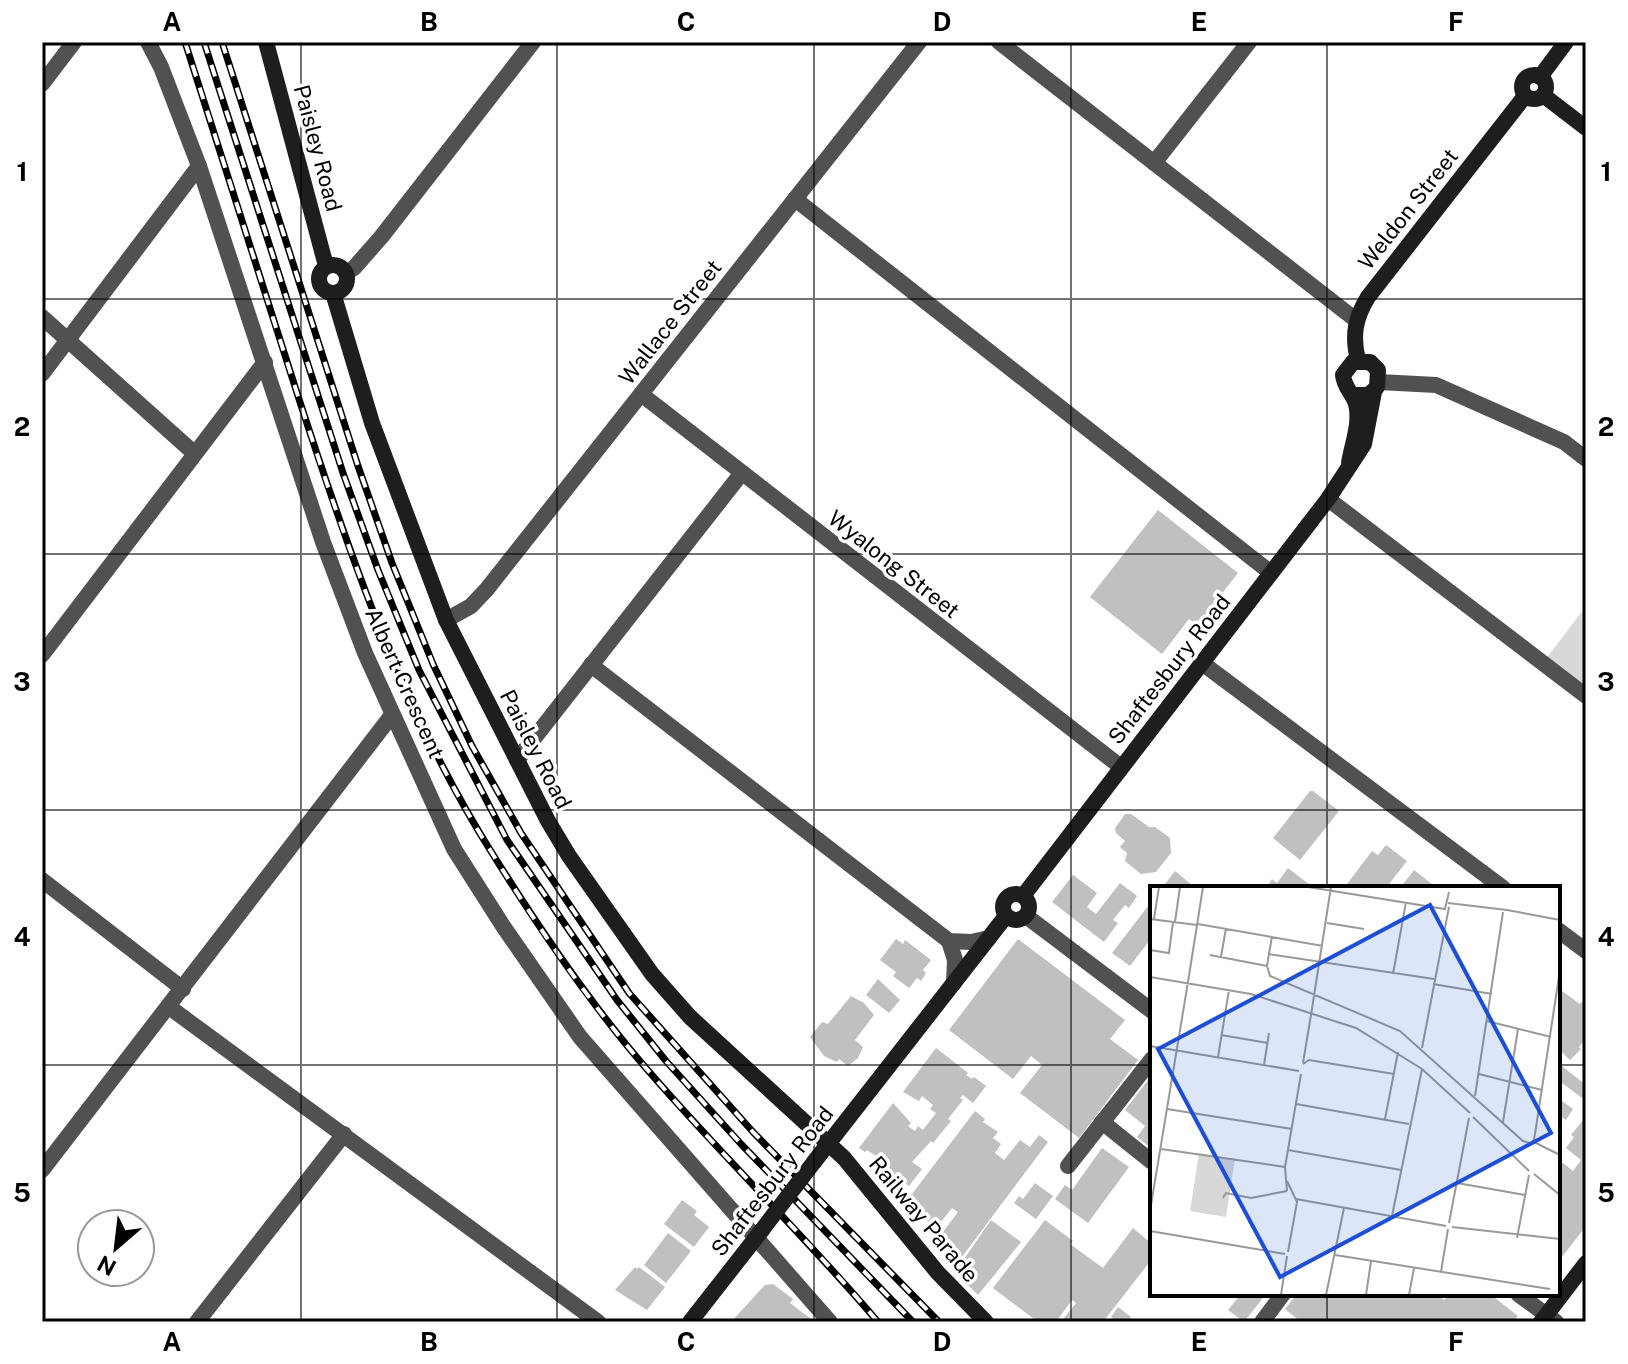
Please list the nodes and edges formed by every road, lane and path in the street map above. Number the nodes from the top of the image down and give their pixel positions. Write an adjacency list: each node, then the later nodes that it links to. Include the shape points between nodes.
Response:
1 (74, 42): 12 (street)
2 (148, 42): 10 (street, Albert Crescent)
3 (156, 42): 10 (street, Albert Crescent)
4 (266, 42): 19 (main road, Paisley Road)
5 (533, 42): 20 (street, via 382,236)
6 (919, 42): 18 (street, Wallace Street)
7 (999, 42): 16 (street)
8 (1249, 42): 16 (street)
9 (1566, 42): 11 (main road)
10 (161, 67): 17 (street, Albert Crescent)
11 (1540, 77): 13 (main road, via 1546,85); 14 (main road, via 1526,78)
12 (43, 81)
13 (1543, 95): 14 (main road, via 1534,100); 15 (main road)
14 (1525, 96): 23 (main road, Weldon Street, via 1373,288)
15 (1586, 128)
16 (1154, 163): 23 (street)
17 (199, 166): 24 (street); 26 (street, Albert Crescent)
18 (795, 199): 29 (street, Wallace Street); 36 (street)
19 (326, 266): 20 (main road, via 335,264); 21 (main road, via 319,285)
20 (346, 273): 21 (main road, via 346,284)
21 (333, 293): 37 (main road, Paisley Road, via 372,423)
22 (42, 317): 24 (street)
23 (1356, 320): 25 (main road)
24 (68, 340): 27 (street); 31 (street)
25 (1358, 360): 28 (main road, via 1374,366); 30 (main road, via 1343,375)
26 (265, 362): 31 (street); 42 (street, Albert Crescent, via 323,542)
27 (42, 374)
28 (1377, 387): 30 (main road, via 1364,396); 32 (street, via 1436,385 1564,442); 33 (main road, Shaftesbury Road, via 1364,444)
29 (641, 394): 34 (street, Wyalong Street); 37 (street, Wallace Street, via 487,589)
30 (1353, 395): 33 (main road, Shaftesbury Road, via 1358,416)
31 (194, 453): 38 (street)
32 (1586, 459)
33 (1348, 468): 35 (main road, Shaftesbury Road)
34 (741, 474): 40 (street); 44 (street, Wyalong Street)
35 (1328, 499): 36 (main road, Shaftesbury Road); 41 (street)
36 (1271, 573): 39 (main road, Shaftesbury Road)
37 (446, 620): 43 (main road, Paisley Road)
38 (42, 655)
39 (1202, 663): 44 (main road, Shaftesbury Road); 46 (street)
40 (591, 665): 43 (street); 52 (street)
41 (1586, 696)
42 (392, 715): 55 (street); 65 (street, Albert Crescent, via 454,849 580,1037)
43 (517, 760): 61 (main road, Paisley Road, via 569,856 652,974 690,1017)
44 (1121, 767): 47 (main road, Shaftesbury Road)
45 (42, 880): 55 (street)
46 (1500, 886)
47 (1023, 896): 48 (main road, via 1006,899); 49 (main road, via 1029,905)
48 (1006, 916): 49 (main road); 51 (main road, Shaftesbury Road)
49 (1026, 916): 57 (street)
50 (1560, 932): 53 (street)
51 (989, 938): 52 (street); 54 (main road, Shaftesbury Road)
52 (949, 941): 54 (street)
53 (1586, 951)
54 (954, 983): 61 (main road, Shaftesbury Road)
55 (183, 989): 56 (street)
56 (169, 1007): 60 (street); 64 (street)
57 (1150, 1009)
58 (1150, 1062): 59 (street)
59 (1102, 1122): 62 (street); 63 (street)
60 (344, 1134): 70 (street); 71 (street)
61 (830, 1144): 65 (main road, Shaftesbury Road, bridge); 74 (main road, Railway Parade)
62 (1150, 1160)
63 (1068, 1166)
64 (42, 1170)
65 (759, 1233): 72 (main road, Shaftesbury Road); 73 (street, Albert Crescent)
66 (1586, 1263): 69 (main road)
67 (1282, 1296): 75 (street)
68 (1520, 1296): 69 (street)
69 (1548, 1320)
70 (197, 1322)
71 (598, 1322)
72 (690, 1322)
73 (830, 1322)
74 (986, 1322)
75 (1262, 1322)

